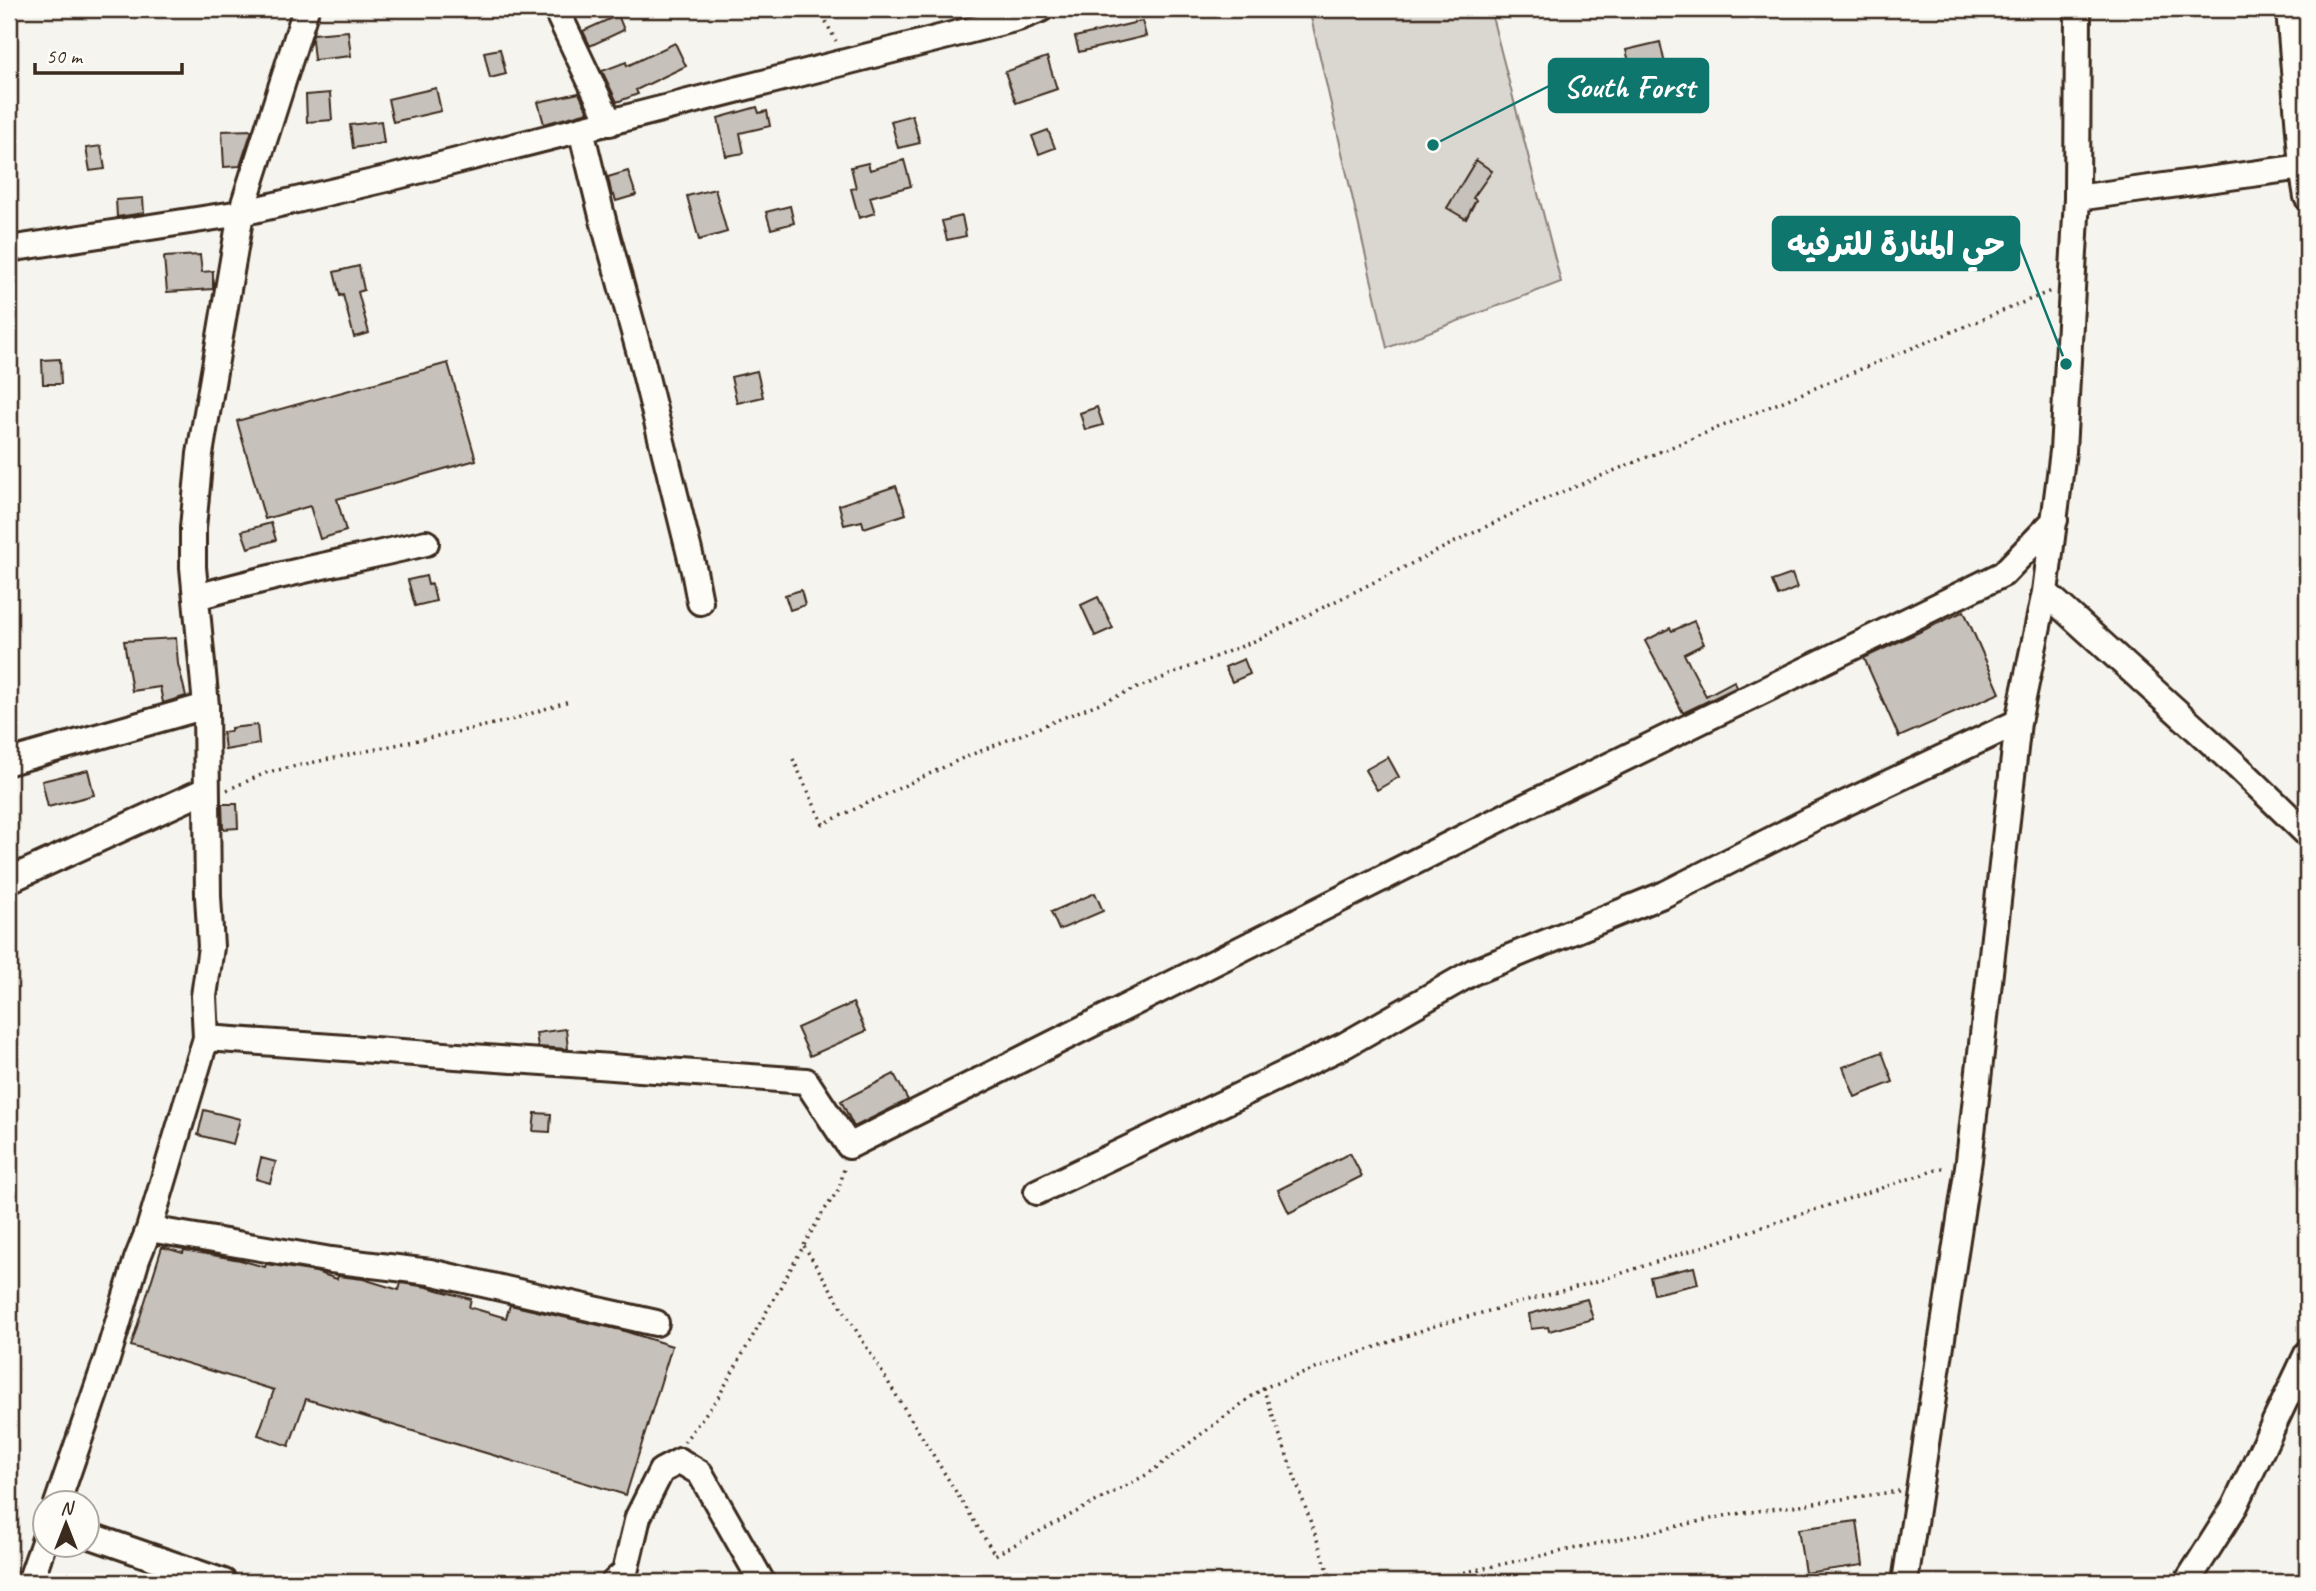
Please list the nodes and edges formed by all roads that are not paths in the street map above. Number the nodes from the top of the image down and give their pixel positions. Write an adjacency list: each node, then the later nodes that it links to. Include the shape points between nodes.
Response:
1 (306, 9): 11 (street)
2 (556, 9): 6 (street)
3 (1041, 9): 6 (street)
4 (2078, 9): 10 (street)
5 (2289, 9): 8 (street)
6 (610, 123): 7 (street)
7 (581, 130): 11 (street); 17 (street)
8 (2302, 167): 9 (street); 10 (street)
9 (2307, 197)
10 (2077, 198): 13 (street)
11 (241, 213): 12 (street); 16 (street, via 200,454 193,528)
12 (9, 249)
13 (2055, 520): 15 (street); 24 (street, via 2003,573 1516,810 849,1146 806,1081)
14 (425, 543): 16 (street)
15 (2045, 592): 19 (street); 22 (street)
16 (197, 597): 18 (street)
17 (700, 602)
18 (206, 706): 20 (street); 21 (street)
19 (2018, 722): 25 (street, via 1665,894 1473,972 1345,1045); 36 (street, via 1969,1160)
20 (9, 762)
21 (207, 794): 23 (street); 24 (street, via 211,947 204,996)
22 (2307, 834)
23 (9, 880)
24 (206, 1038): 26 (street)
25 (1037, 1192)
26 (149, 1229): 27 (street, via 430,1272); 29 (street)
27 (656, 1323)
28 (2307, 1354): 37 (street, via 2235,1506)
29 (62, 1490)
30 (102, 1540): 33 (street)
31 (38, 1560): 32 (street)
32 (30, 1582)
33 (224, 1582)
34 (614, 1582): 35 (street, via 625,1572 638,1517 661,1471 680,1461 700,1473)
35 (762, 1582)
36 (1905, 1582)
37 (2187, 1582)

